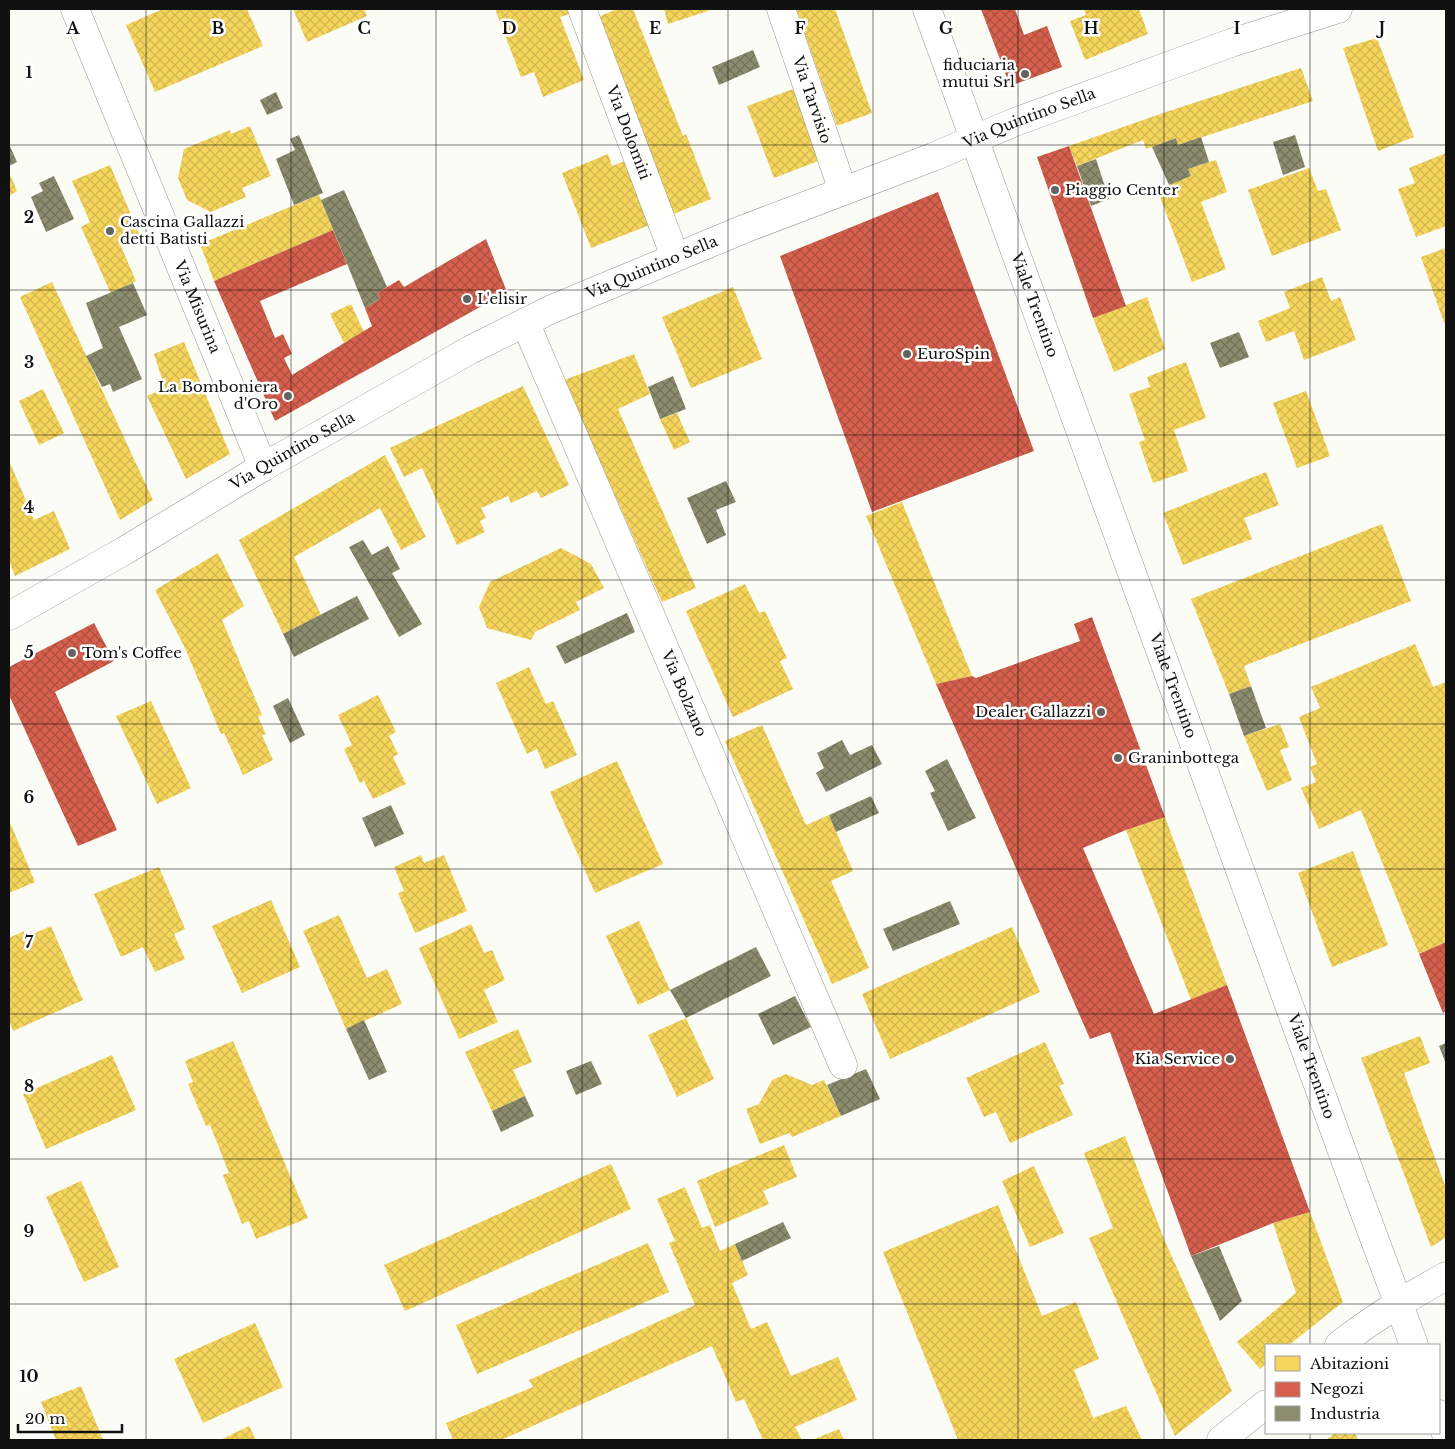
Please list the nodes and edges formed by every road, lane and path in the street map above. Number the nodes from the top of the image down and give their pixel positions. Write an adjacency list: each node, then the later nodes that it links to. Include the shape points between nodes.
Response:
1 (75, 9): 10 (street, Via Misurina)
2 (582, 9): 8 (street, Via Dolomiti)
3 (781, 9): 7 (street, Via Tarvisio)
4 (928, 9): 6 (street, Viale Trentino)
5 (1338, 9): 6 (street, Via Quintino Sella, via 1231,43)
6 (975, 139): 7 (street, Via Quintino Sella); 14 (street, Viale Trentino)
7 (843, 191): 8 (street, Via Quintino Sella)
8 (675, 257): 9 (street, Via Quintino Sella)
9 (525, 322): 10 (street, Via Quintino Sella); 12 (street, Via Bolzano)
10 (264, 467): 11 (street, Via Quintino Sella)
11 (9, 616)
12 (843, 1065)
13 (1446, 1276): 14 (street)
14 (1398, 1303): 15 (street); 16 (street, Viale Trentino)
15 (1340, 1344)
16 (1414, 1344)
17 (1265, 1405): 20 (street)
18 (1440, 1417): 19 (street)
19 (1446, 1434)
20 (1221, 1440)

